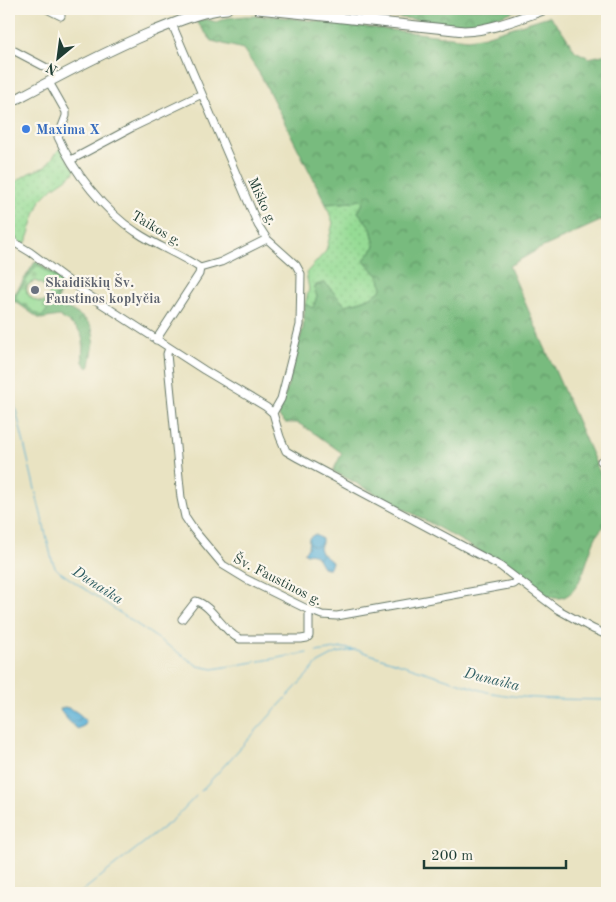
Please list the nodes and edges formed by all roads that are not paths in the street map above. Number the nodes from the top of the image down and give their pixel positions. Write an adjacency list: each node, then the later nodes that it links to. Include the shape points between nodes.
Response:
1 (47, 9): 6 (street)
2 (227, 9): 5 (main road)
3 (258, 9): 4 (main road, via 464,31 496,26)
4 (546, 9)
5 (188, 13): 7 (main road)
6 (61, 16)
7 (172, 24): 9 (main road); 10 (street, Miško g.)
8 (9, 48): 9 (street, via 47,68)
9 (53, 80): 11 (main road); 12 (street, Taikos g., via 66,112 58,138)
10 (202, 94): 12 (street); 14 (street, Miško g.)
11 (9, 103)
12 (71, 160): 15 (street, Taikos g., via 98,198 125,225)
13 (9, 237): 16 (street)
14 (267, 239): 15 (street, via 221,262); 18 (street, Miško g., via 302,274 300,325 281,399)
15 (200, 268): 16 (street)
16 (156, 340): 17 (street)
17 (169, 348): 18 (street); 20 (street, Šv. Faustinos g., via 167,354 185,516 223,565 246,580)
18 (273, 413): 19 (street, via 286,451 500,566)
19 (519, 580): 20 (street, Šv. Faustinos g., via 514,584 336,616); 22 (street, via 557,609)
20 (310, 611): 21 (street, via 307,638 240,639 199,601)
21 (182, 619)
22 (607, 635)

